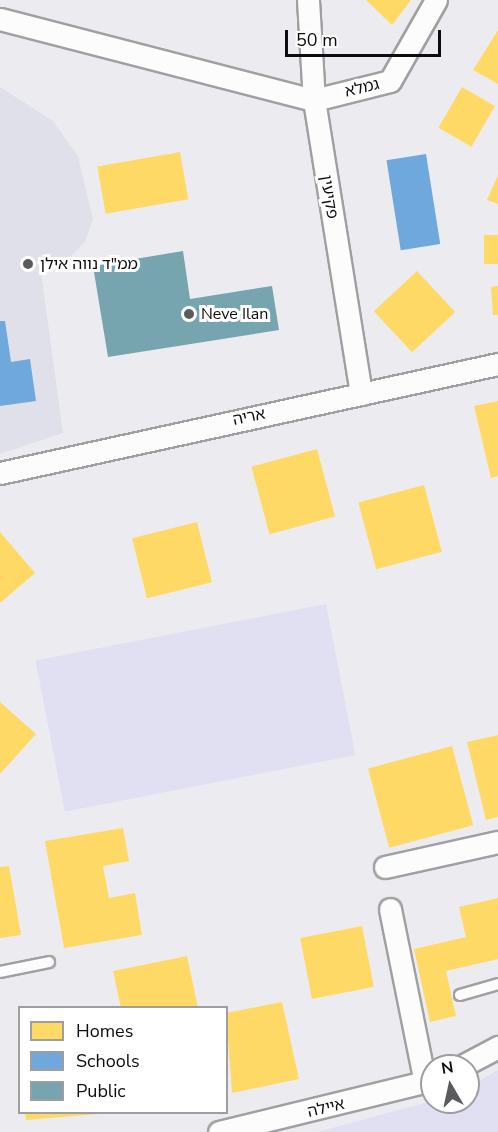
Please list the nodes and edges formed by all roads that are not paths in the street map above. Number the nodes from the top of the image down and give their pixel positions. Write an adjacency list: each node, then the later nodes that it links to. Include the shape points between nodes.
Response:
1 (308, 0): 4 (street, פקיעין)
2 (436, 0): 4 (street, גמלא, via 390,81)
3 (0, 20): 4 (street)
4 (314, 100): 6 (street, פקיעין)
5 (498, 364): 6 (street, אריה)
6 (361, 394): 7 (street, אריה)
7 (0, 473)
8 (498, 843): 9 (street)
9 (385, 867)
10 (390, 909): 16 (street)
11 (49, 962): 12 (lane)
12 (0, 972)
13 (498, 984): 14 (lane)
14 (460, 995)
15 (498, 1047): 17 (street)
16 (422, 1054)
17 (480, 1056)
18 (420, 1083): 19 (street, איילה)
19 (219, 1132)

